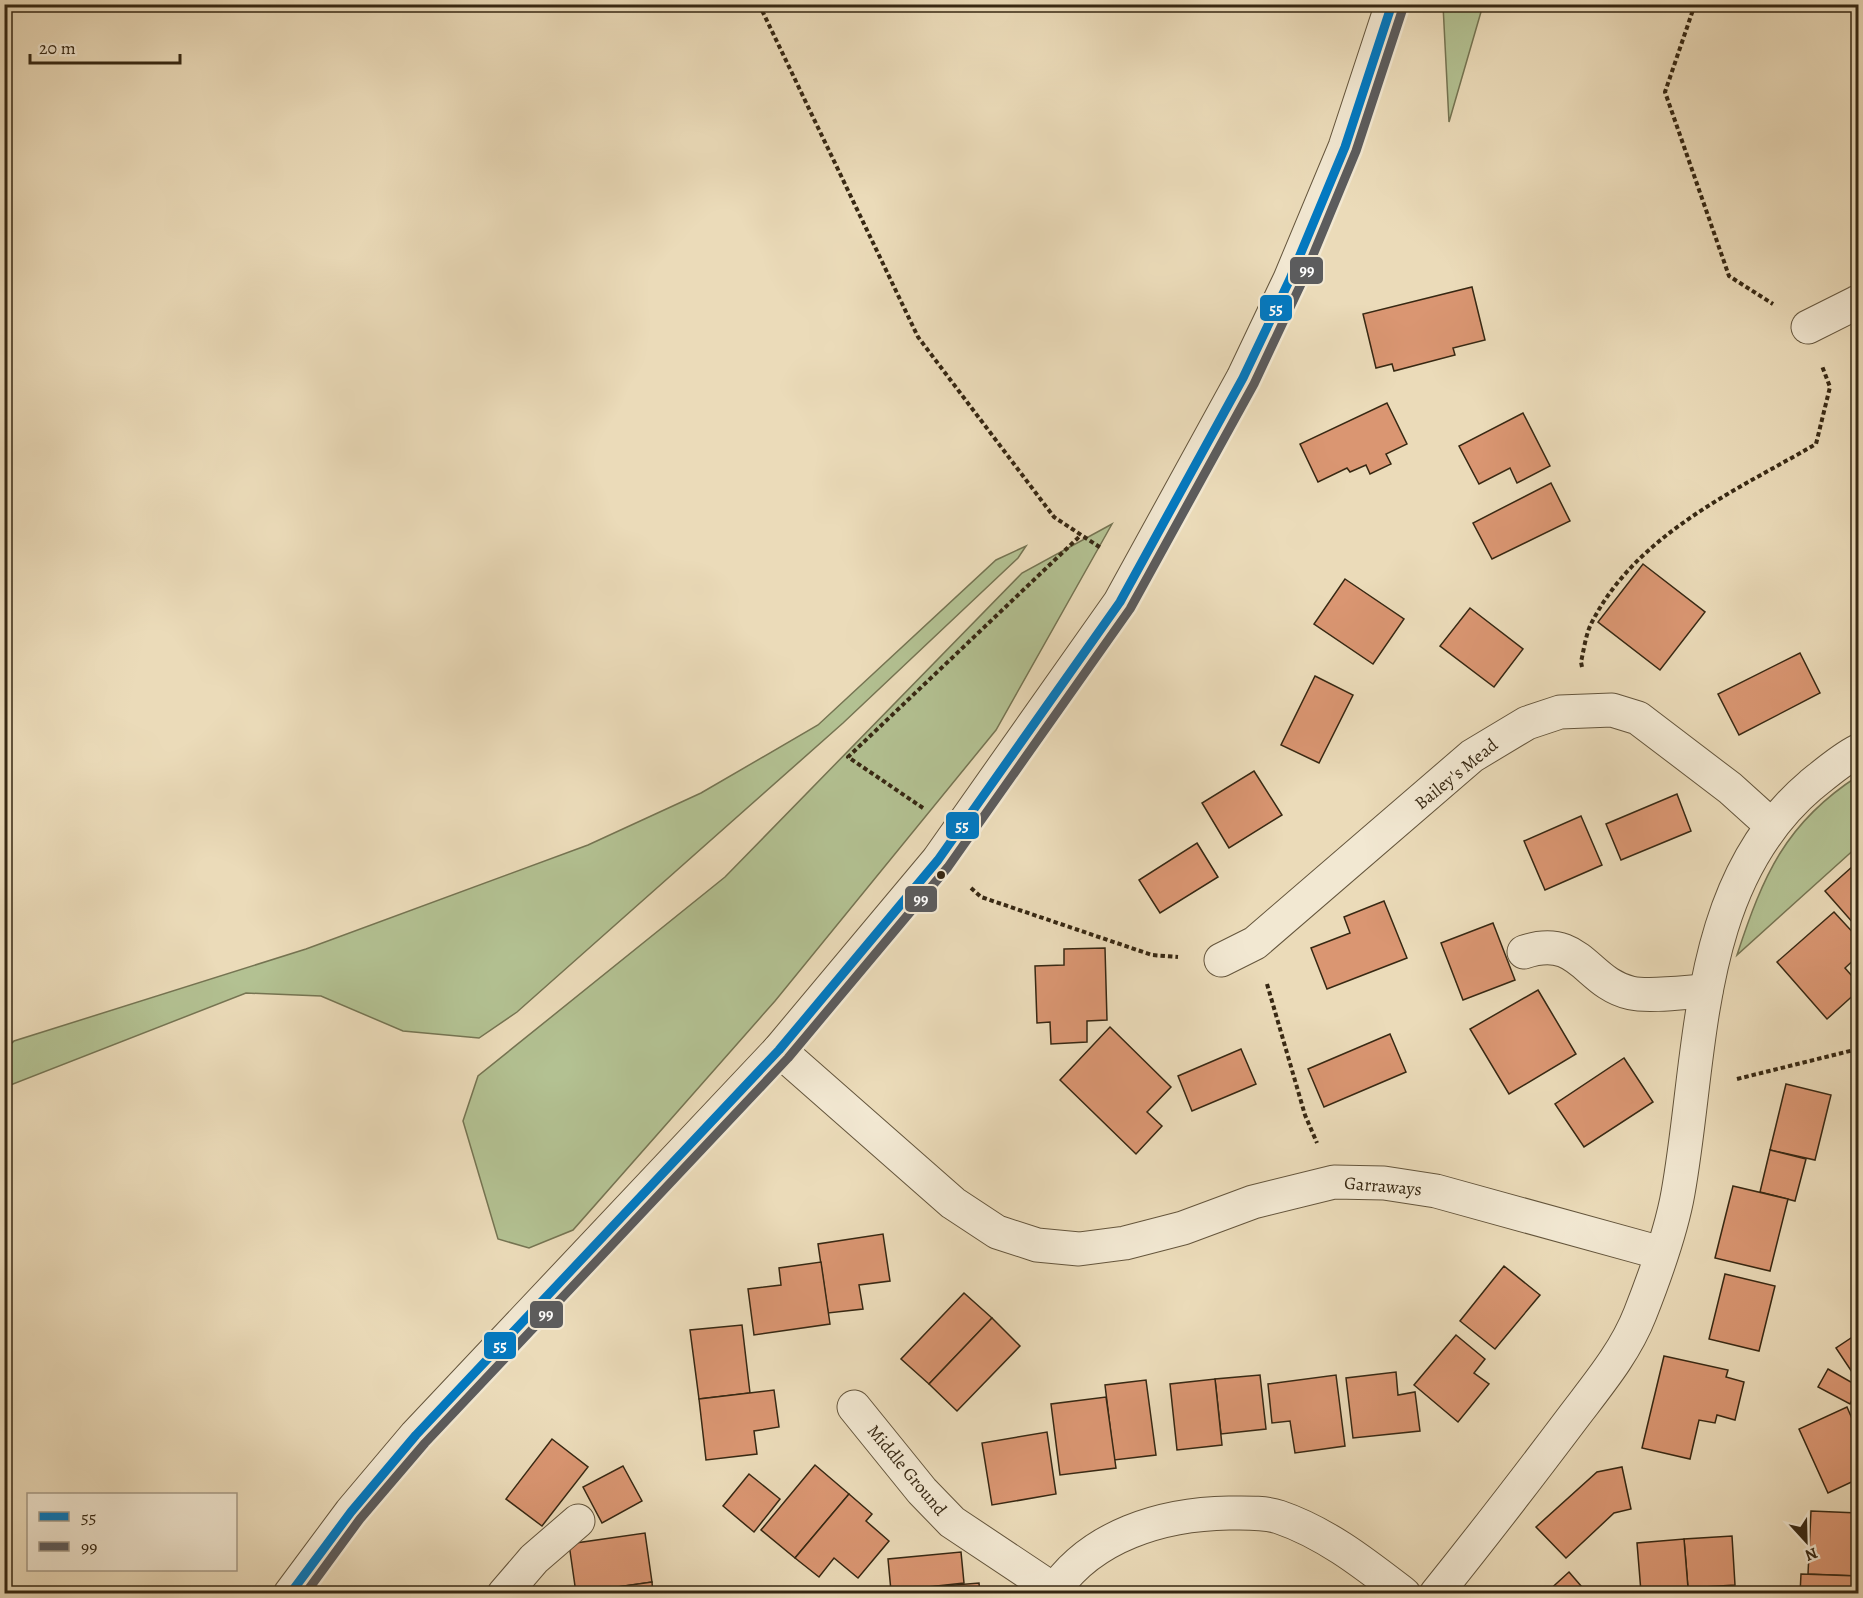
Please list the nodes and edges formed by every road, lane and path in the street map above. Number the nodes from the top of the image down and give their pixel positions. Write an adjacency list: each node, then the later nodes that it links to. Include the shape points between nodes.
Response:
1 (759, 4): 6 (path, via 918,337 1054,517)
2 (1392, 4): 7 (street, via 1345,147 1290,279 1243,378)
3 (1695, 4): 5 (path, via 1665,92 1729,276)
4 (1858, 302): 5 (street)
5 (1808, 327): 8 (path, via 1830,387 1816,444 1695,514 1653,545 1611,592 1591,624 1581,662)
6 (1081, 535): 7 (path); 11 (path, via 848,758)
7 (1137, 572): 11 (street, via 1120,602)
8 (1591, 709): 10 (street, Bailey's Mead, via 1638,718 1730,788); 13 (street, Bailey's Mead, via 1560,712 1527,723 1472,756)
9 (1858, 750): 10 (street, via 1802,793)
10 (1771, 825): 16 (street, via 1739,880)
11 (958, 832): 12 (street)
12 (938, 860): 15 (path, via 981,897 1152,955); 18 (street)
13 (1255, 943): 15 (street, Bailey's Mead); 20 (path, via 1305,1115)
14 (1524, 952): 16 (street, via 1558,947 1576,955 1610,984 1632,993)
15 (1221, 960)
16 (1706, 991): 19 (street)
17 (1858, 1049): 19 (path)
18 (779, 1050): 20 (street, Garraways, via 953,1203 997,1232 1037,1245 1079,1249 1125,1243 1183,1228 1253,1202); 25 (street, via 416,1435)
19 (1693, 1090): 21 (street, via 1678,1196)
20 (1334, 1182): 21 (street, Garraways, via 1384,1183 1436,1191)
21 (1661, 1253): 28 (street, via 1640,1316 1611,1367)
22 (854, 1407): 24 (street, Middle Ground, via 952,1522)
23 (578, 1521): 26 (street, via 534,1559)
24 (1053, 1592): 27 (street, Middle Ground, via 1102,1545 1130,1531 1166,1519 1203,1513 1242,1513 1276,1516 1311,1530)
25 (290, 1593)
26 (504, 1593)
27 (1404, 1593)
28 (1436, 1593)

